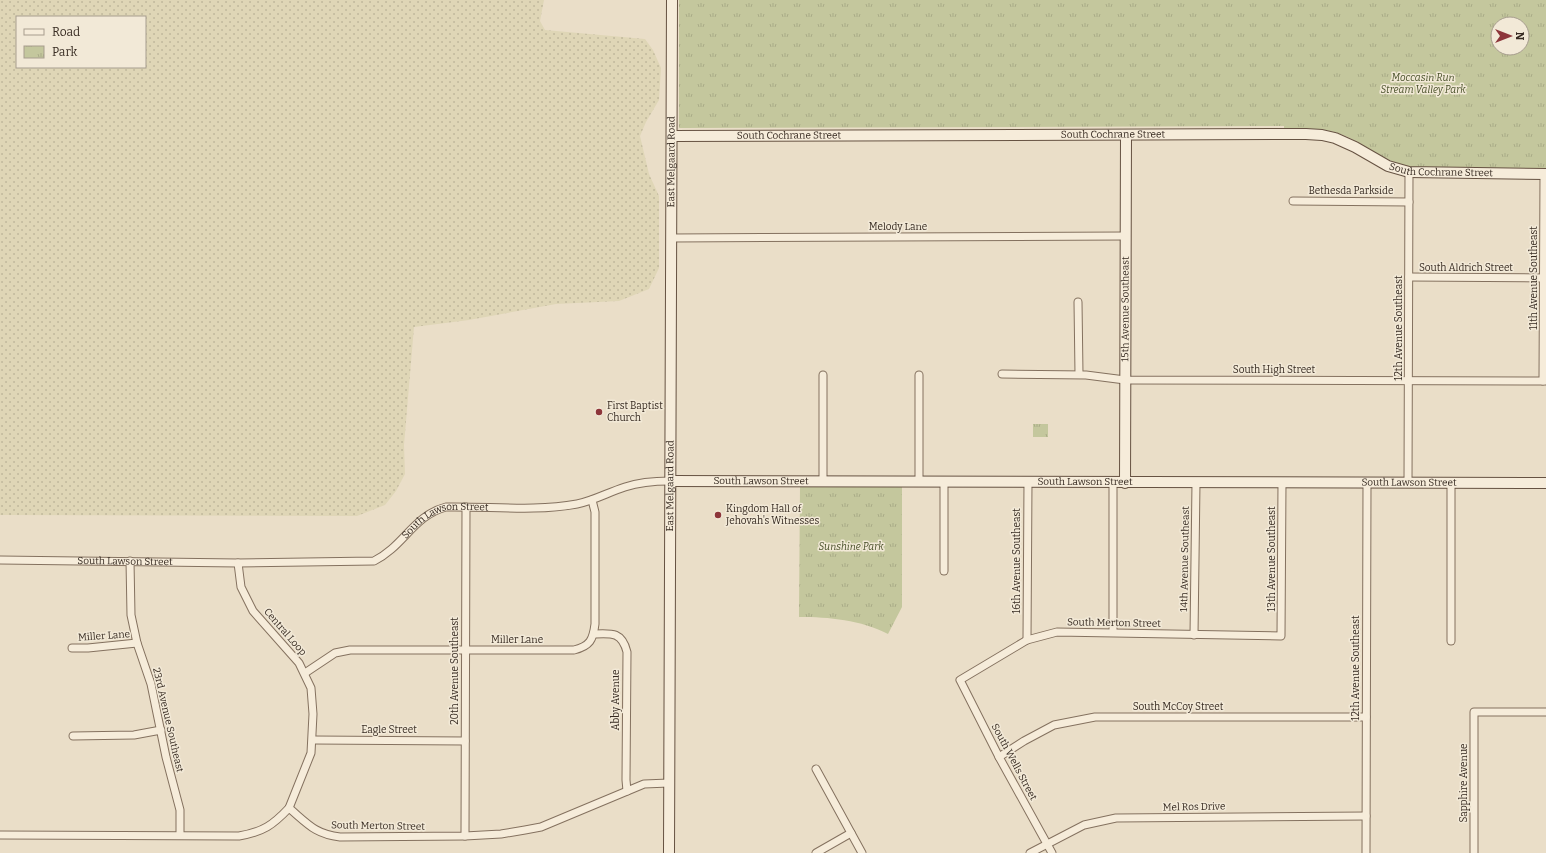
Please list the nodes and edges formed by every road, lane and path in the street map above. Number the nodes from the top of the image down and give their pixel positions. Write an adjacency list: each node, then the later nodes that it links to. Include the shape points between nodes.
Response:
1 (672, 0): 3 (street, East Melgaard Road)
2 (1126, 135): 3 (street, South Cochrane Street); 4 (street, South Cochrane Street, via 1322,135 1355,147 1388,166); 8 (street, 15th Avenue Southeast)
3 (672, 136): 9 (street, East Melgaard Road)
4 (1409, 172): 5 (street, South Cochrane Street); 7 (street, 12th Avenue Southeast)
5 (1545, 174): 11 (street, 11th Avenue Southeast)
6 (1292, 201): 7 (street, Bethesda Parkside)
7 (1409, 202): 10 (street, 12th Avenue Southeast)
8 (1125, 236): 9 (street, Melody Lane); 17 (street, 15th Avenue Southeast)
9 (672, 238): 20 (street, East Melgaard Road)
10 (1409, 277): 11 (street, South Aldrich Street); 18 (street, 12th Avenue Southeast)
11 (1545, 278): 19 (street, 11th Avenue Southeast)
12 (1078, 302): 14 (street)
13 (1002, 374): 14 (street, South High Street)
14 (1079, 374): 17 (street, South High Street)
15 (823, 375): 21 (street)
16 (919, 375): 22 (street)
17 (1125, 380): 18 (street, South High Street); 26 (street, 15th Avenue Southeast)
18 (1409, 381): 19 (street, South High Street); 30 (street, 12th Avenue Southeast)
19 (1545, 381)
20 (670, 481): 21 (street, South Lawson Street); 33 (street, South Lawson Street, via 642,482); 58 (street, East Melgaard Road)
21 (823, 482): 22 (street, South Lawson Street)
22 (919, 482): 23 (street, South Lawson Street)
23 (944, 482): 24 (street, South Lawson Street); 38 (street)
24 (1028, 482): 25 (street, South Lawson Street); 43 (street, 16th Avenue Southeast)
25 (1113, 482): 26 (street, South Lawson Street); 39 (street)
26 (1124, 483): 27 (street, South Lawson Street)
27 (1196, 483): 28 (street, South Lawson Street); 41 (street, 14th Avenue Southeast)
28 (1282, 483): 29 (street, South Lawson Street); 42 (street, 13th Avenue Southeast)
29 (1367, 483): 30 (street, South Lawson Street); 51 (street, 12th Avenue Southeast)
30 (1408, 483): 31 (street, South Lawson Street)
31 (1451, 483): 32 (street, South Lawson Street); 44 (street)
32 (1546, 484)
33 (592, 500): 34 (street, South Lawson Street, via 546,507); 40 (street, via 595,512)
34 (466, 507): 37 (street, South Lawson Street, via 446,507 431,512 388,553 374,561); 47 (street, 20th Avenue Southeast)
35 (0, 560): 36 (street, South Lawson Street)
36 (130, 561): 37 (street, South Lawson Street); 45 (street, 23rd Avenue Southeast, via 131,615)
37 (238, 563): 48 (street, Central Loop, via 241,587 252,611 292,654)
38 (944, 571)
39 (1113, 632): 41 (street, South Merton Street); 43 (street, South Merton Street, via 1057,632)
40 (594, 634): 47 (street, Miller Lane, via 584,647 574,650); 59 (street, Abby Avenue, via 619,636 627,652)
41 (1194, 635): 42 (street, South Merton Street)
42 (1281, 636)
43 (1027, 640): 49 (street, South Merton Street)
44 (1451, 641)
45 (137, 643): 46 (street, Miller Lane); 52 (street, 23rd Avenue Southeast, via 152,684)
46 (72, 648)
47 (465, 650): 48 (street, Miller Lane, via 341,651); 55 (street, 20th Avenue Southeast)
48 (305, 673): 54 (street, Central Loop, via 312,688)
49 (960, 680): 56 (street, South Wells Street)
50 (1546, 712): 73 (street, Sapphire Avenue, via 1474,712)
51 (1366, 717): 56 (street, South McCoy Street, via 1095,717 1054,725); 61 (street, 12th Avenue Southeast)
52 (161, 730): 53 (street, via 134,735); 64 (street, 23rd Avenue Southeast, via 180,810)
53 (73, 736)
54 (312, 740): 55 (street, Eagle Street); 60 (street, Central Loop, via 306,769)
55 (465, 741): 65 (street, 20th Avenue Southeast)
56 (999, 758): 66 (street, South Wells Street)
57 (816, 769): 62 (street)
58 (669, 782): 59 (street, South Merton Street, via 644,784); 67 (street, East Melgaard Road)
59 (627, 791): 65 (street, South Merton Street, via 541,827 501,834)
60 (289, 808): 64 (street, via 271,826 253,834); 65 (street, South Merton Street, via 317,832 340,837)
61 (1366, 816): 66 (street, Mel Ros Drive, via 1116,818 1084,825); 72 (street, 12th Avenue Southeast)
62 (851, 833): 68 (street); 69 (street)
63 (0, 835): 64 (street)
64 (180, 835)
65 (464, 836)
66 (1047, 844): 70 (street, Mel Ros Drive); 71 (street, South Wells Street)
67 (669, 853)
68 (816, 853)
69 (862, 853)
70 (1030, 853)
71 (1052, 853)
72 (1366, 853)
73 (1474, 853)

